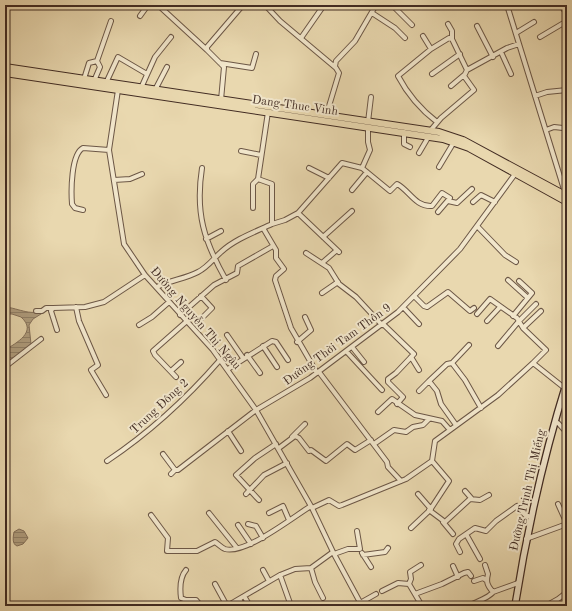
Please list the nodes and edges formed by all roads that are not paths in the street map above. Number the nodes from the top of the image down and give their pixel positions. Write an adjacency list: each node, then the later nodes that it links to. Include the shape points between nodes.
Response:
1 (148, 5): 12 (street)
2 (158, 5): 28 (street)
3 (242, 5): 28 (street, via 211,40)
4 (265, 5): 23 (street)
5 (324, 5): 23 (street)
6 (376, 5): 10 (street)
7 (392, 5): 17 (street)
8 (507, 5): 19 (street)
9 (561, 5): 11 (street)
10 (372, 13): 24 (street); 35 (street, via 355,41 336,61)
11 (567, 15)
12 (140, 16)
13 (111, 21): 33 (street)
14 (567, 21): 22 (street)
15 (534, 22): 19 (street)
16 (448, 24): 25 (street, via 452,31)
17 (412, 25)
18 (477, 26): 32 (street)
19 (516, 33): 26 (street)
20 (423, 36): 27 (street)
21 (171, 37): 40 (street, via 155,57)
22 (540, 37)
23 (301, 38): 35 (street)
24 (405, 38)
25 (452, 39): 27 (street, via 449,38); 31 (street)
26 (519, 44): 29 (street); 52 (street)
27 (432, 49): 57 (street, via 398,76 422,111)
28 (207, 50): 34 (street)
29 (500, 52): 32 (street); 42 (street)
30 (256, 54): 34 (street, via 252,68)
31 (460, 54): 38 (street); 41 (street)
32 (493, 57): 38 (street)
33 (97, 61): 44 (street, via 90,62); 45 (street, via 100,67)
34 (220, 63): 54 (street, via 224,67)
35 (335, 66): 56 (street, via 339,73)
36 (5, 67): 44 (main road, Dang Thuc Vinh)
37 (166, 67): 50 (street)
38 (467, 70): 43 (street)
39 (5, 73): 48 (main road, Dang Thuc Vinh)
40 (147, 74): 46 (street, via 118,57); 49 (street)
41 (432, 74)
42 (511, 74)
43 (464, 75): 47 (street); 57 (street, via 474,90)
44 (84, 79): 45 (main road, Dang Thuc Vinh)
45 (94, 81): 46 (main road, Dang Thuc Vinh)
46 (106, 83): 48 (main road, Dang Thuc Vinh)
47 (451, 86)
48 (118, 87): 49 (main road, Dang Thuc Vinh); 55 (main road, Dang Thuc Vinh); 65 (street, Đường Nguyễn Thị Ngâu)
49 (141, 88): 50 (main road, Dang Thuc Vinh)
50 (155, 90): 54 (main road, Dang Thuc Vinh)
51 (567, 90): 52 (street)
52 (535, 96): 60 (street)
53 (371, 98): 58 (street)
54 (221, 100): 56 (main road, Dang Thuc Vinh)
55 (268, 112): 58 (main road, Dang Thuc Vinh); 68 (street)
56 (326, 116): 58 (main road, Dang Thuc Vinh)
57 (437, 122): 62 (street)
58 (368, 124): 61 (main road, Dang Thuc Vinh); 62 (main road, Dang Thuc Vinh); 72 (street, via 370,150)
59 (563, 128): 60 (street, via 554,127)
60 (546, 130): 81 (street)
61 (404, 132): 62 (main road, Dang Thuc Vinh); 64 (street, via 404,144)
62 (430, 133): 63 (main road, Dang Thuc Vinh); 67 (street); 81 (main road, Dang Thuc Vinh, via 463,140)
63 (454, 142): 69 (street); 75 (main road, Dang Thuc Vinh)
64 (410, 146)
65 (109, 150): 78 (street, Đường Nguyễn Thị Ngâu); 86 (street, via 83,148 77,153 72,204 75,208)
66 (240, 151): 68 (street)
67 (419, 153)
68 (261, 155): 77 (street)
69 (439, 167)
70 (202, 168): 95 (street, via 202,224)
71 (309, 168): 76 (street)
72 (362, 168): 73 (street); 76 (street, via 342,163)
73 (367, 172): 80 (street); 82 (street, via 390,191 397,184 414,200 426,205 432,206 442,193 450,198)
74 (142, 174): 78 (street, via 130,179)
75 (515, 174): 81 (main road, Dang Thuc Vinh); 84 (street, Đường Thời Tam Thôn 9)
76 (329, 178): 89 (street)
77 (258, 179): 85 (street, via 253,184); 90 (street, via 272,184)
78 (114, 180): 101 (street, Đường Nguyễn Thị Ngâu, via 124,244)
79 (472, 189): 82 (street, via 457,203)
80 (352, 190)
81 (567, 198)
82 (448, 201): 88 (street)
83 (473, 202): 84 (street, via 481,195)
84 (494, 202): 91 (street, Đường Thời Tam Thôn 9)
85 (253, 208)
86 (83, 210)
87 (352, 211): 94 (street)
88 (438, 212)
89 (298, 213): 90 (street); 94 (street)
90 (272, 224): 92 (street)
91 (477, 226): 99 (street); 109 (street, Đường Thời Tam Thôn 9, via 460,249)
92 (262, 228): 96 (street); 98 (street, via 220,252)
93 (221, 231): 95 (street)
94 (323, 237): 100 (street, via 338,251)
95 (206, 239): 98 (street)
96 (273, 246): 102 (street, via 238,266 237,273); 135 (street, via 277,260 285,270 276,276 275,280)
97 (306, 253): 100 (street)
98 (215, 260): 102 (street); 106 (street, via 198,272)
99 (516, 262)
100 (322, 263): 105 (street, via 329,268)
101 (145, 275): 106 (street, Đường Nguyễn Thị Ngâu); 113 (street, via 104,302)
102 (226, 280): 108 (street, via 214,285)
103 (508, 280): 110 (street)
104 (519, 281): 110 (street, via 532,293)
105 (338, 282): 107 (street); 130 (street)
106 (157, 287): 111 (street, Đường Nguyễn Thị Ngâu)
107 (322, 293)
108 (201, 296): 121 (street); 124 (street, via 212,308)
109 (414, 296): 114 (street, Đường Thời Tam Thôn 9); 117 (street, via 428,308 448,292 470,311)
110 (528, 298): 122 (street)
111 (169, 302): 121 (street, Đường Nguyễn Thị Ngâu); 129 (street)
112 (536, 304): 127 (street)
113 (76, 307): 116 (street); 162 (street, via 79,321 98,366 91,370)
114 (403, 307): 128 (street); 130 (street, Đường Thời Tam Thôn 9)
115 (500, 307): 120 (street, via 490,299); 122 (street); 126 (street)
116 (53, 308): 118 (street); 132 (street, via 51,311)
117 (474, 308)
118 (36, 311)
119 (541, 311): 131 (street)
120 (477, 314)
121 (180, 315): 125 (street, Đường Nguyễn Thị Ngâu)
122 (513, 316): 127 (street)
123 (305, 317): 135 (street, via 311,330)
124 (202, 318)
125 (187, 321): 143 (street, Đường Nguyễn Thị Ngâu); 153 (street, via 153,351)
126 (487, 321)
127 (519, 321): 131 (street); 138 (street)
128 (419, 324)
129 (139, 325)
130 (383, 325): 139 (street, Đường Thời Tam Thôn 9); 142 (street, via 414,354)
131 (523, 328): 148 (street, via 546,350)
132 (57, 330)
133 (228, 335): 141 (street)
134 (41, 339): 149 (street)
135 (297, 342): 154 (street)
136 (469, 345): 147 (street)
137 (263, 346): 141 (street); 144 (street, via 272,341 276,342); 150 (street)
138 (498, 346)
139 (352, 347): 140 (street, Đường Thời Tam Thôn 9); 146 (street)
140 (346, 351): 154 (street, Đường Thời Tam Thôn 9); 160 (street)
141 (245, 356): 151 (street); 155 (street)
142 (411, 357): 152 (street); 163 (street, via 388,379 404,397)
143 (220, 360): 151 (street, Đường Nguyễn Thị Ngâu); 179 (street, Trung Đông 2, via 148,431)
144 (288, 360)
145 (181, 362): 153 (street)
146 (364, 362)
147 (452, 362): 157 (street); 164 (street)
148 (533, 364): 159 (street); 164 (street)
149 (5, 367)
150 (277, 367)
151 (228, 369): 165 (street, Đường Nguyễn Thị Ngâu)
152 (419, 370)
153 (171, 371): 156 (street)
154 (318, 372): 165 (street, Đường Thời Tam Thôn 9); 175 (street)
155 (260, 373)
156 (176, 377)
157 (429, 380): 161 (street); 170 (street)
158 (567, 381): 159 (main road, Đường Trịnh Thị Miếng)
159 (566, 389): 168 (main road, Đường Trịnh Thị Miếng)
160 (382, 390)
161 (419, 391)
162 (106, 395)
163 (397, 404): 166 (street, via 392,399); 167 (street, via 415,415)
164 (481, 408): 170 (street)
165 (256, 410): 172 (street, Đường Thời Tam Thôn 9); 176 (street, Đường Nguyễn Thị Ngâu)
166 (378, 412)
167 (429, 419): 171 (street, via 442,421); 175 (street, via 423,425 408,431 394,430)
168 (554, 423): 173 (street, via 558,423); 198 (main road, Đường Trịnh Thị Miếng)
169 (305, 424): 174 (street)
170 (456, 426): 171 (street)
171 (450, 430): 180 (street, via 435,441)
172 (228, 431): 177 (street); 182 (street, Đường Thời Tam Thôn 9)
173 (567, 434)
174 (291, 438): 175 (street, via 299,438 309,451 326,461 347,444 355,450); 176 (street)
175 (372, 442): 184 (street, via 388,467)
176 (278, 446): 181 (street, Đường Nguyễn Thị Ngâu); 185 (street, via 255,458 236,475)
177 (241, 451)
178 (163, 454): 182 (street)
179 (107, 461)
180 (432, 461): 184 (street); 194 (street, via 449,481)
181 (287, 463): 185 (street, via 264,475); 193 (street, Đường Nguyễn Thị Ngâu)
182 (175, 470): 183 (street, Đường Thời Tam Thôn 9)
183 (171, 474)
184 (401, 481): 193 (street, via 342,505 329,500)
185 (250, 490): 187 (street); 191 (street)
186 (465, 491): 190 (street)
187 (246, 494)
188 (418, 494): 194 (street)
189 (489, 495): 190 (street, via 480,500)
190 (472, 499): 200 (street)
191 (259, 500)
192 (558, 504): 203 (street)
193 (311, 507): 199 (street); 215 (street, Đường Nguyễn Thị Ngâu)
194 (430, 510): 200 (street); 204 (street)
195 (209, 513): 211 (street)
196 (269, 513): 199 (street, via 283,506)
197 (151, 515): 211 (street, via 168,538 167,551 197,551 215,542 225,549)
198 (531, 517): 207 (street, via 525,515 517,506 486,531 475,528); 209 (main road, Đường Trịnh Thị Miếng)
199 (289, 520): 208 (street)
200 (443, 522): 206 (street)
201 (238, 524): 210 (street)
202 (248, 524): 208 (street, via 256,526)
203 (567, 524): 209 (street)
204 (411, 528)
205 (357, 531): 213 (street)
206 (453, 534)
207 (466, 534): 214 (street, via 457,543); 217 (street)
208 (263, 538): 210 (street)
209 (526, 540): 231 (main road, Đường Trịnh Thị Miếng)
210 (251, 544): 211 (street)
211 (237, 548)
212 (388, 548): 216 (street, via 385,552)
213 (360, 549): 215 (street); 216 (street)
214 (460, 552)
215 (333, 553): 221 (street); 242 (street, Đường Nguyễn Thị Ngâu)
216 (363, 555): 222 (street)
217 (480, 559)
218 (421, 565): 233 (street, via 410,573)
219 (485, 565): 228 (street, via 488,574)
220 (453, 566): 227 (street)
221 (311, 568): 225 (street, via 295,569); 240 (street)
222 (371, 568)
223 (186, 570): 243 (street, via 181,582 181,598 196,600)
224 (263, 570): 229 (street)
225 (280, 575): 229 (street); 247 (street)
226 (471, 576): 227 (street, via 468,572)
227 (458, 577): 238 (street)
228 (486, 580): 230 (street, via 483,578); 235 (street)
229 (269, 581): 239 (street)
230 (474, 581)
231 (518, 583): 235 (street); 250 (main road, Đường Trịnh Thị Miếng)
232 (215, 584): 244 (street)
233 (409, 584): 234 (street, via 398,583); 238 (street)
234 (382, 591)
235 (493, 592): 249 (street)
236 (567, 592): 251 (street, via 549,604)
237 (376, 594): 242 (street)
238 (415, 594): 248 (street)
239 (244, 596): 241 (street); 246 (street)
240 (323, 598)
241 (239, 599): 244 (street); 245 (street)
242 (361, 605)
243 (201, 606)
244 (227, 606)
245 (243, 606)
246 (250, 606)
247 (291, 606)
248 (422, 606)
249 (467, 606)
250 (515, 606)
251 (532, 606)

